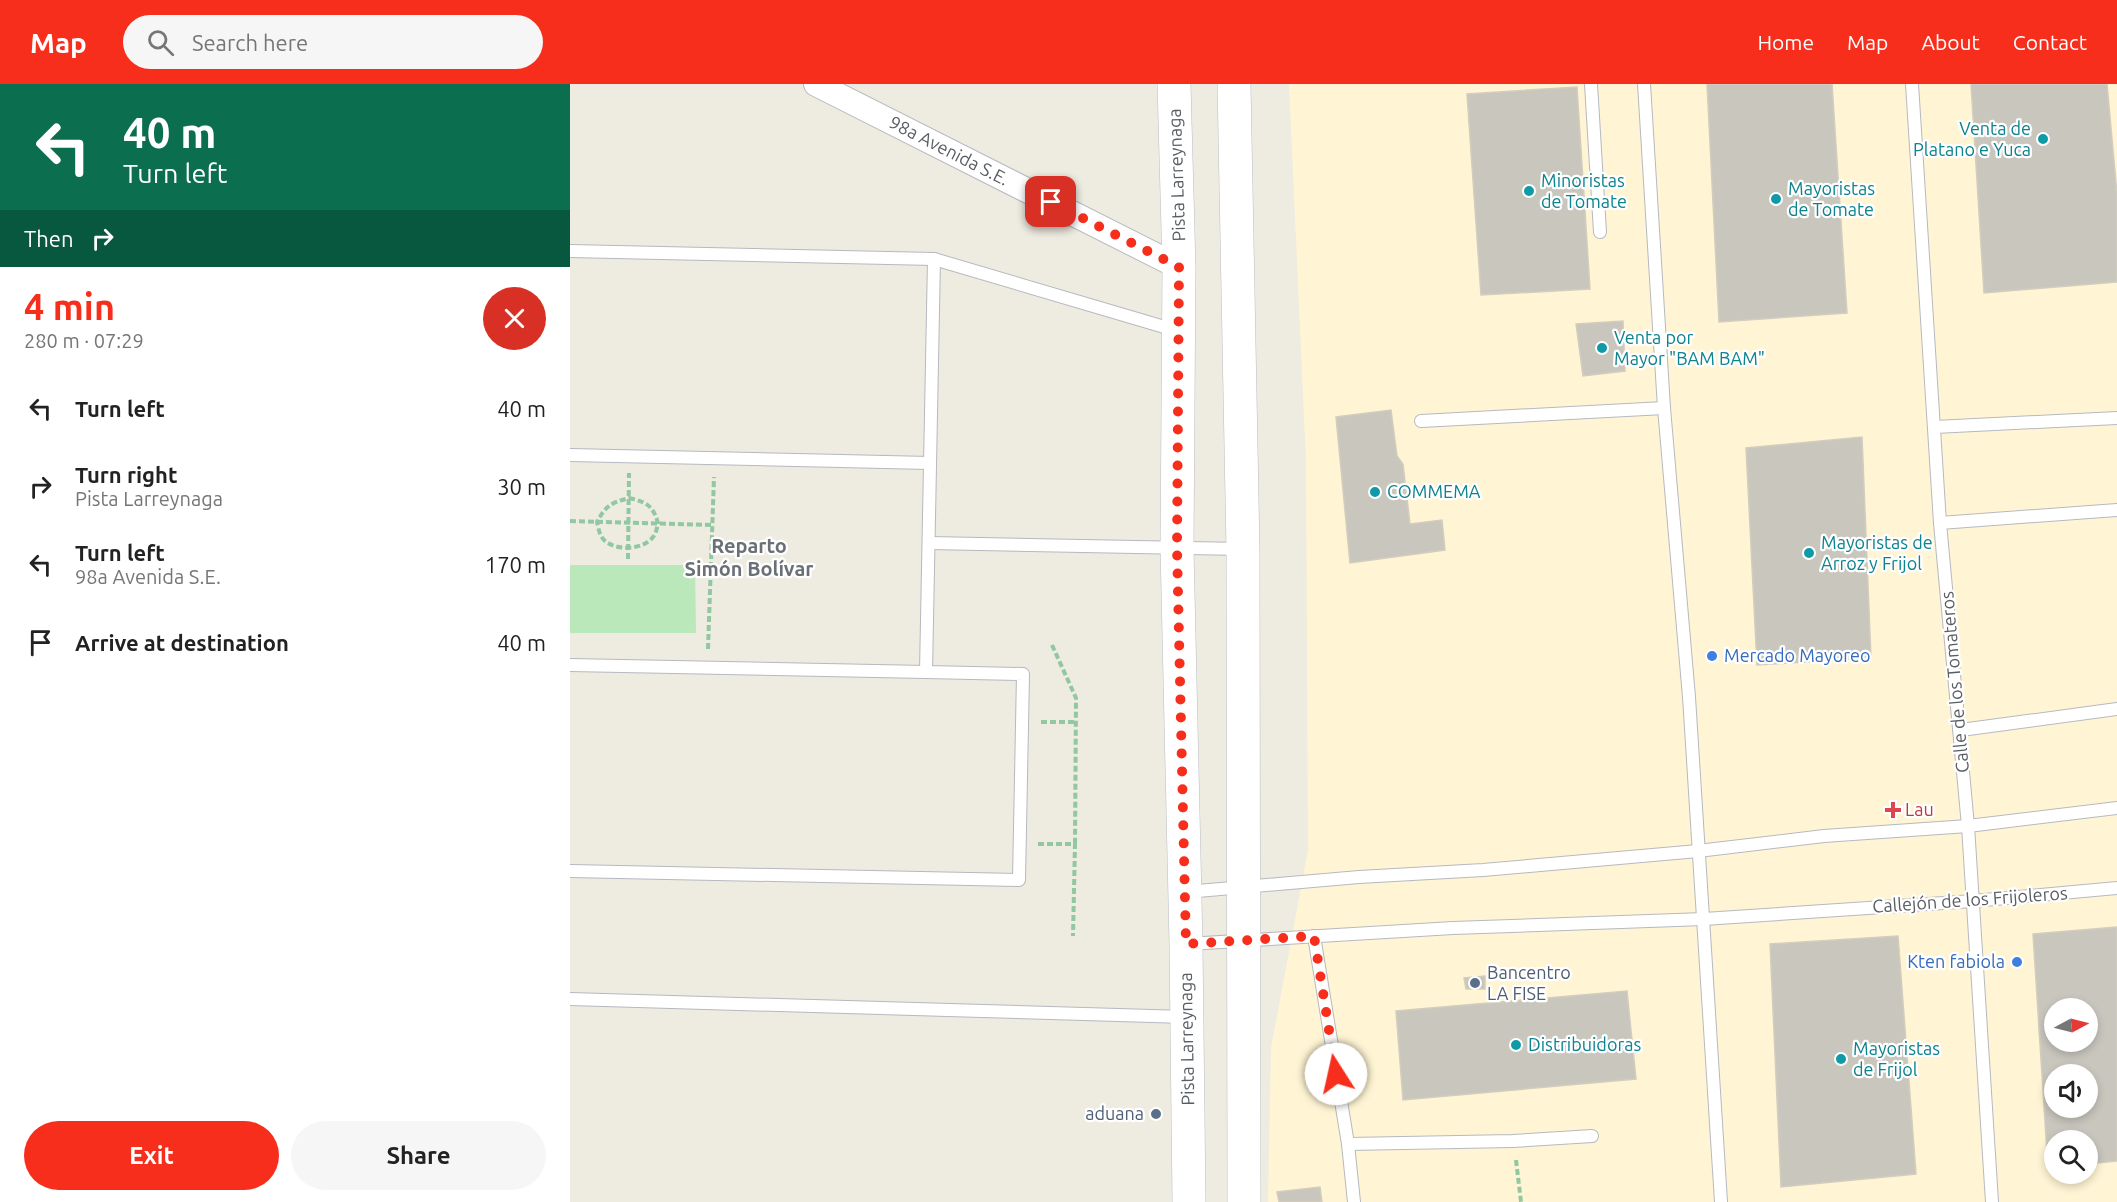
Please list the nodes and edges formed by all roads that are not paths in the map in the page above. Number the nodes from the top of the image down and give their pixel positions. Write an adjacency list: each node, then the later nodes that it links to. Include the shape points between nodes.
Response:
1 (816, 84): 10 (street, 98a Avenida S.E.)
2 (1174, 84): 10 (main road, Pista Larreynaga)
3 (1234, 84): 22 (main road)
4 (1591, 84): 7 (lane)
5 (1644, 84): 12 (lane)
6 (1912, 84): 15 (lane, Calle de los Tomateros)
7 (1600, 232)
8 (570, 251): 9 (lane)
9 (934, 259): 11 (lane); 17 (lane)
10 (1179, 267): 11 (main road, Pista Larreynaga)
11 (1179, 331): 21 (main road, Pista Larreynaga)
12 (1664, 408): 14 (lane); 29 (lane)
13 (2117, 418): 15 (lane)
14 (1421, 421)
15 (1935, 428): 19 (lane, Calle de los Tomateros)
16 (570, 455): 17 (lane)
17 (930, 462): 20 (lane)
18 (2117, 510): 19 (lane)
19 (1940, 523): 26 (lane, Calle de los Tomateros)
20 (929, 543): 21 (lane); 24 (lane)
21 (1177, 548): 22 (lane); 33 (main road, Pista Larreynaga)
22 (1243, 549): 31 (main road)
23 (570, 665): 24 (lane)
24 (926, 672): 30 (lane, via 1023,674 1018,880)
25 (2117, 709): 26 (lane)
26 (1961, 730): 28 (lane, Calle de los Tomateros)
27 (2117, 808): 28 (lane)
28 (1968, 826): 29 (lane, via 1824,836); 34 (lane, Calle de los Tomateros)
29 (1698, 851): 31 (lane); 35 (lane)
30 (570, 871)
31 (1242, 888): 33 (lane); 37 (main road)
32 (2117, 888): 34 (lane, Callejón de los Frijoleros)
33 (1184, 892): 38 (main road, Pista Larreynaga)
34 (1973, 901): 35 (lane, Callejón de los Frijoleros); 47 (lane, Calle de los Tomateros)
35 (1704, 919): 36 (lane, Callejón de los Frijoleros); 46 (lane)
36 (1314, 936): 37 (lane, Callejón de los Frijoleros); 42 (lane)
37 (1243, 940): 38 (lane, Callejón de los Frijoleros); 44 (main road)
38 (1186, 944): 40 (main road, Pista Larreynaga)
39 (570, 999): 40 (lane)
40 (1187, 1017): 43 (main road, Pista Larreynaga)
41 (1592, 1136): 42 (lane)
42 (1348, 1144): 45 (lane)
43 (1189, 1202)
44 (1244, 1202)
45 (1354, 1202)
46 (1721, 1202)
47 (1992, 1202)

